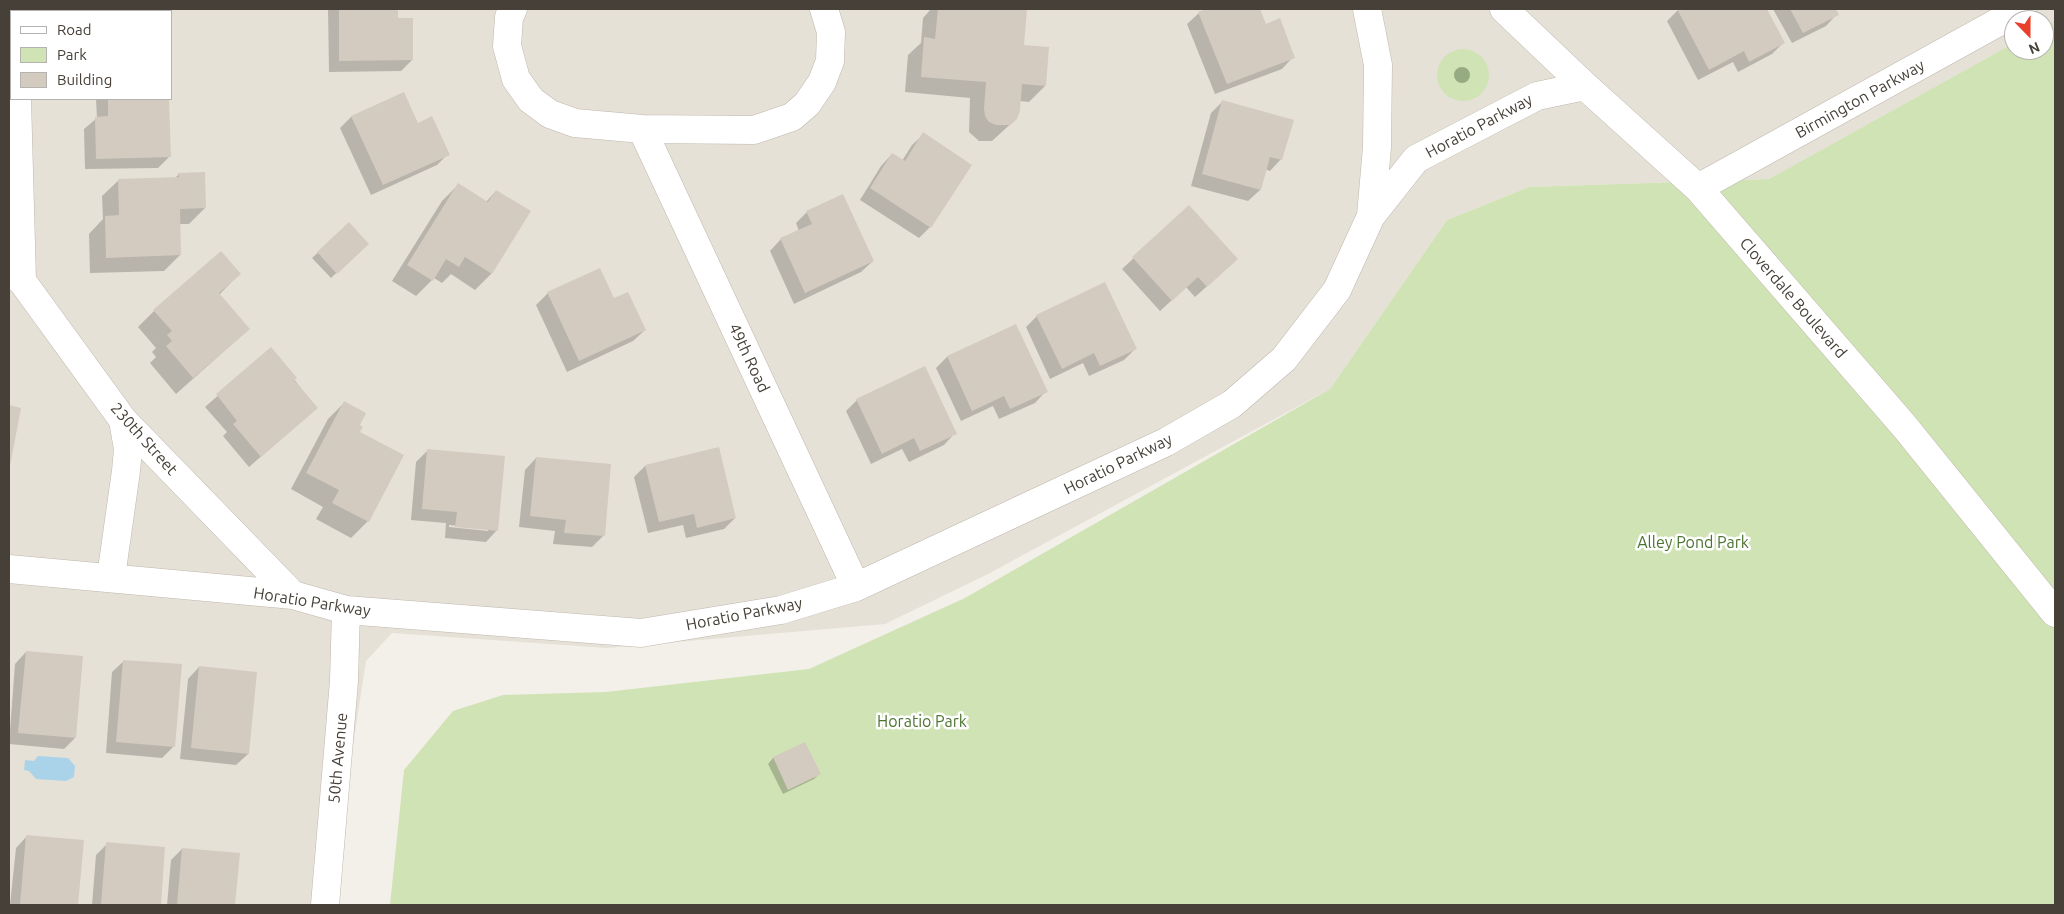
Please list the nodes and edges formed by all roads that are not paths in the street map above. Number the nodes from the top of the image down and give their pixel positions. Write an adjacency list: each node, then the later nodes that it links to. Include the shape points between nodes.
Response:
1 (513, 9): 8 (street, via 506,46 516,79 531,100 550,114 575,123)
2 (824, 9): 8 (street, via 831,32 830,61 822,82 807,104 792,117 754,130)
3 (1367, 9): 10 (street, Horatio Parkway, via 1378,65 1377,147)
4 (1504, 9): 6 (street, Cloverdale Boulevard)
5 (2022, 9): 9 (street, Birmington Parkway)
6 (1585, 86): 9 (street, Cloverdale Boulevard); 10 (street, Horatio Parkway, via 1537,96 1416,159)
7 (17, 100): 11 (street)
8 (642, 129): 15 (street, 49th Road)
9 (1698, 188): 18 (street, Cloverdale Boulevard, via 1905,427)
10 (1371, 216): 15 (street, Horatio Parkway, via 1337,290 1284,360 1232,404 1166,442)
11 (15, 276): 12 (street, 230th Street)
12 (123, 420): 14 (street, via 128,450); 16 (street, 230th Street)
13 (9, 569): 14 (street, Horatio Parkway)
14 (111, 577): 16 (street, Horatio Parkway)
15 (856, 587): 17 (street, Horatio Parkway, via 781,610 641,633)
16 (293, 595): 17 (street, Horatio Parkway)
17 (346, 610): 19 (street, 50th Avenue, via 344,681)
18 (2055, 613)
19 (325, 905)

